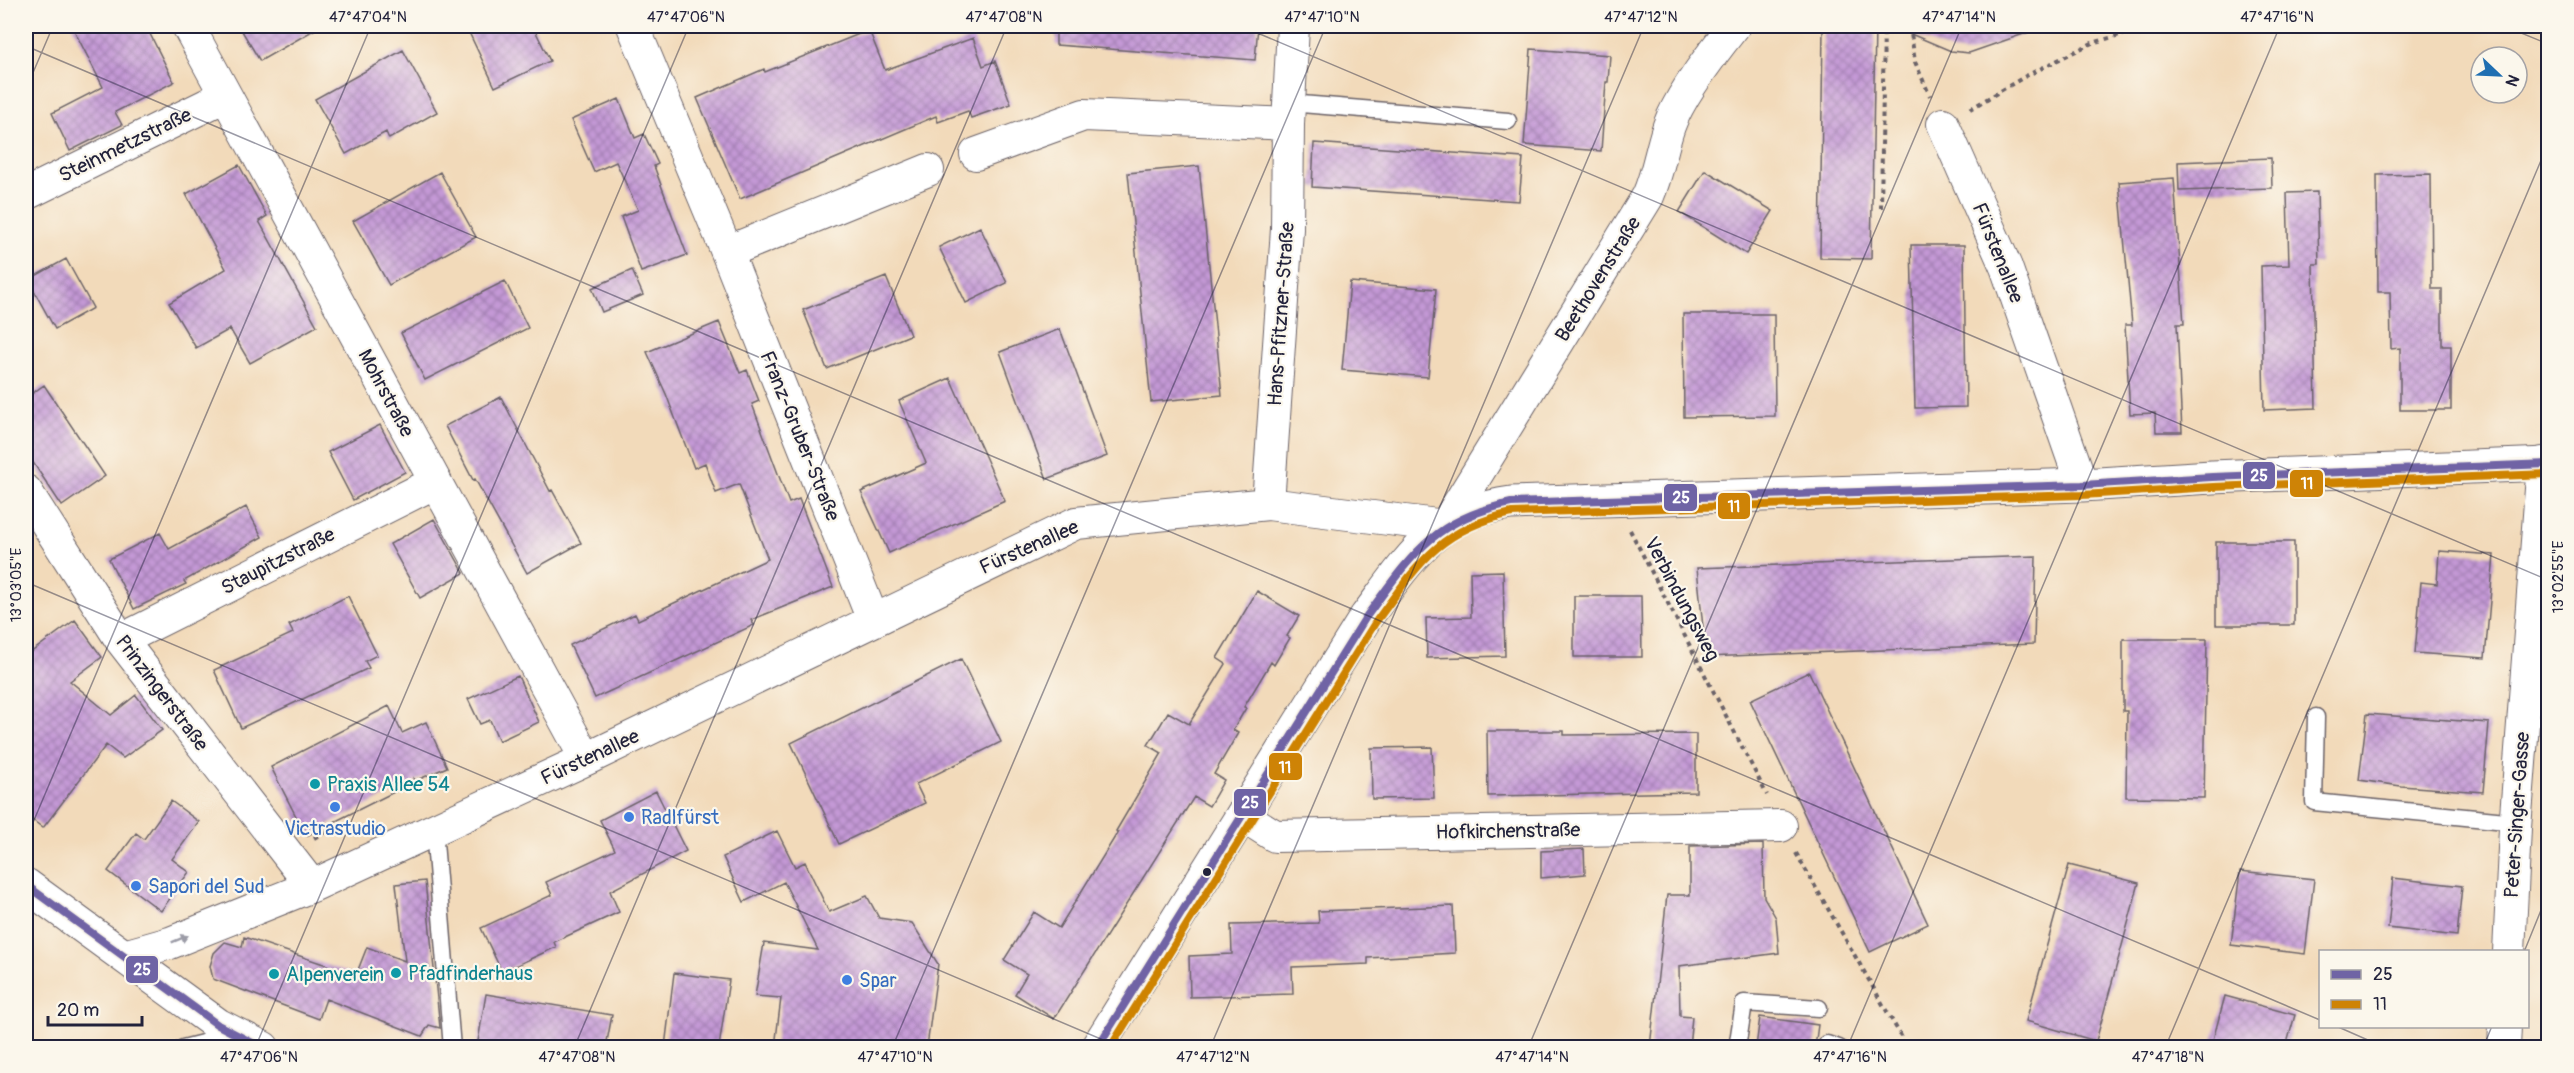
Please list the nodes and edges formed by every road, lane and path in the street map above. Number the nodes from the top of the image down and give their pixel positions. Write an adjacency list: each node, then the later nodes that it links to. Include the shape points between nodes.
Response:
1 (188, 26): 8 (street, Mohrstraße)
2 (633, 26): 16 (street, Franz-Gruber-Straße)
3 (1293, 26): 9 (street, Hans-Pfitzner-Straße)
4 (1734, 26): 22 (street, Beethovenstraße, via 1683,98 1670,125 1648,196)
5 (1884, 26): 15 (path)
6 (1910, 26): 11 (path, via 1915,62)
7 (2151, 26): 11 (path, via 2092,43)
8 (225, 96): 14 (street, Steinmetzstraße); 18 (street, Mohrstraße)
9 (1288, 114): 10 (lane); 12 (street, via 1084,115); 21 (street, Hans-Pfitzner-Straße, via 1287,229)
10 (1508, 121)
11 (1943, 124): 19 (street, Fürstenallee, via 2006,267)
12 (976, 154)
13 (928, 170): 16 (street)
14 (26, 194)
15 (1881, 208)
16 (727, 252): 24 (street, Franz-Gruber-Straße)
17 (2546, 464): 19 (street); 29 (street, Peter-Singer-Gasse)
18 (434, 483): 25 (street, Staupitzstraße); 27 (street, Mohrstraße)
19 (2082, 484): 22 (street, via 1511,503 1469,512)
20 (26, 491): 25 (street, Prinzingerstraße)
21 (1268, 504): 22 (street, Fürstenallee); 24 (street, Fürstenallee, via 1076,523)
22 (1445, 525): 28 (street, via 1407,563 1366,617)
23 (1629, 529): 30 (path, Verbindungsweg)
24 (873, 620): 27 (street, Fürstenallee)
25 (121, 640): 33 (street, Prinzingerstraße)
26 (2316, 717): 29 (lane, via 2314,802)
27 (586, 759): 31 (street, Fürstenallee)
28 (1242, 815): 30 (street, Hofkirchenstraße, via 1275,836); 42 (street)
29 (2516, 822): 34 (street, Peter-Singer-Gasse)
30 (1781, 826): 44 (path, Verbindungsweg, via 1901,1036)
31 (434, 830): 33 (street, Fürstenallee); 41 (lane)
32 (26, 885): 35 (street)
33 (312, 886): 35 (street, Fürstenallee, one-way to 33, via 170,943)
34 (2509, 950)
35 (124, 956): 38 (street)
36 (1819, 1008): 43 (lane, via 1744,1003)
37 (2505, 1028): 45 (street)
38 (208, 1038): 39 (lane); 40 (street)
39 (183, 1047)
40 (263, 1047)
41 (452, 1047)
42 (1098, 1047)
43 (1737, 1047)
44 (1902, 1047)
45 (2504, 1047)

